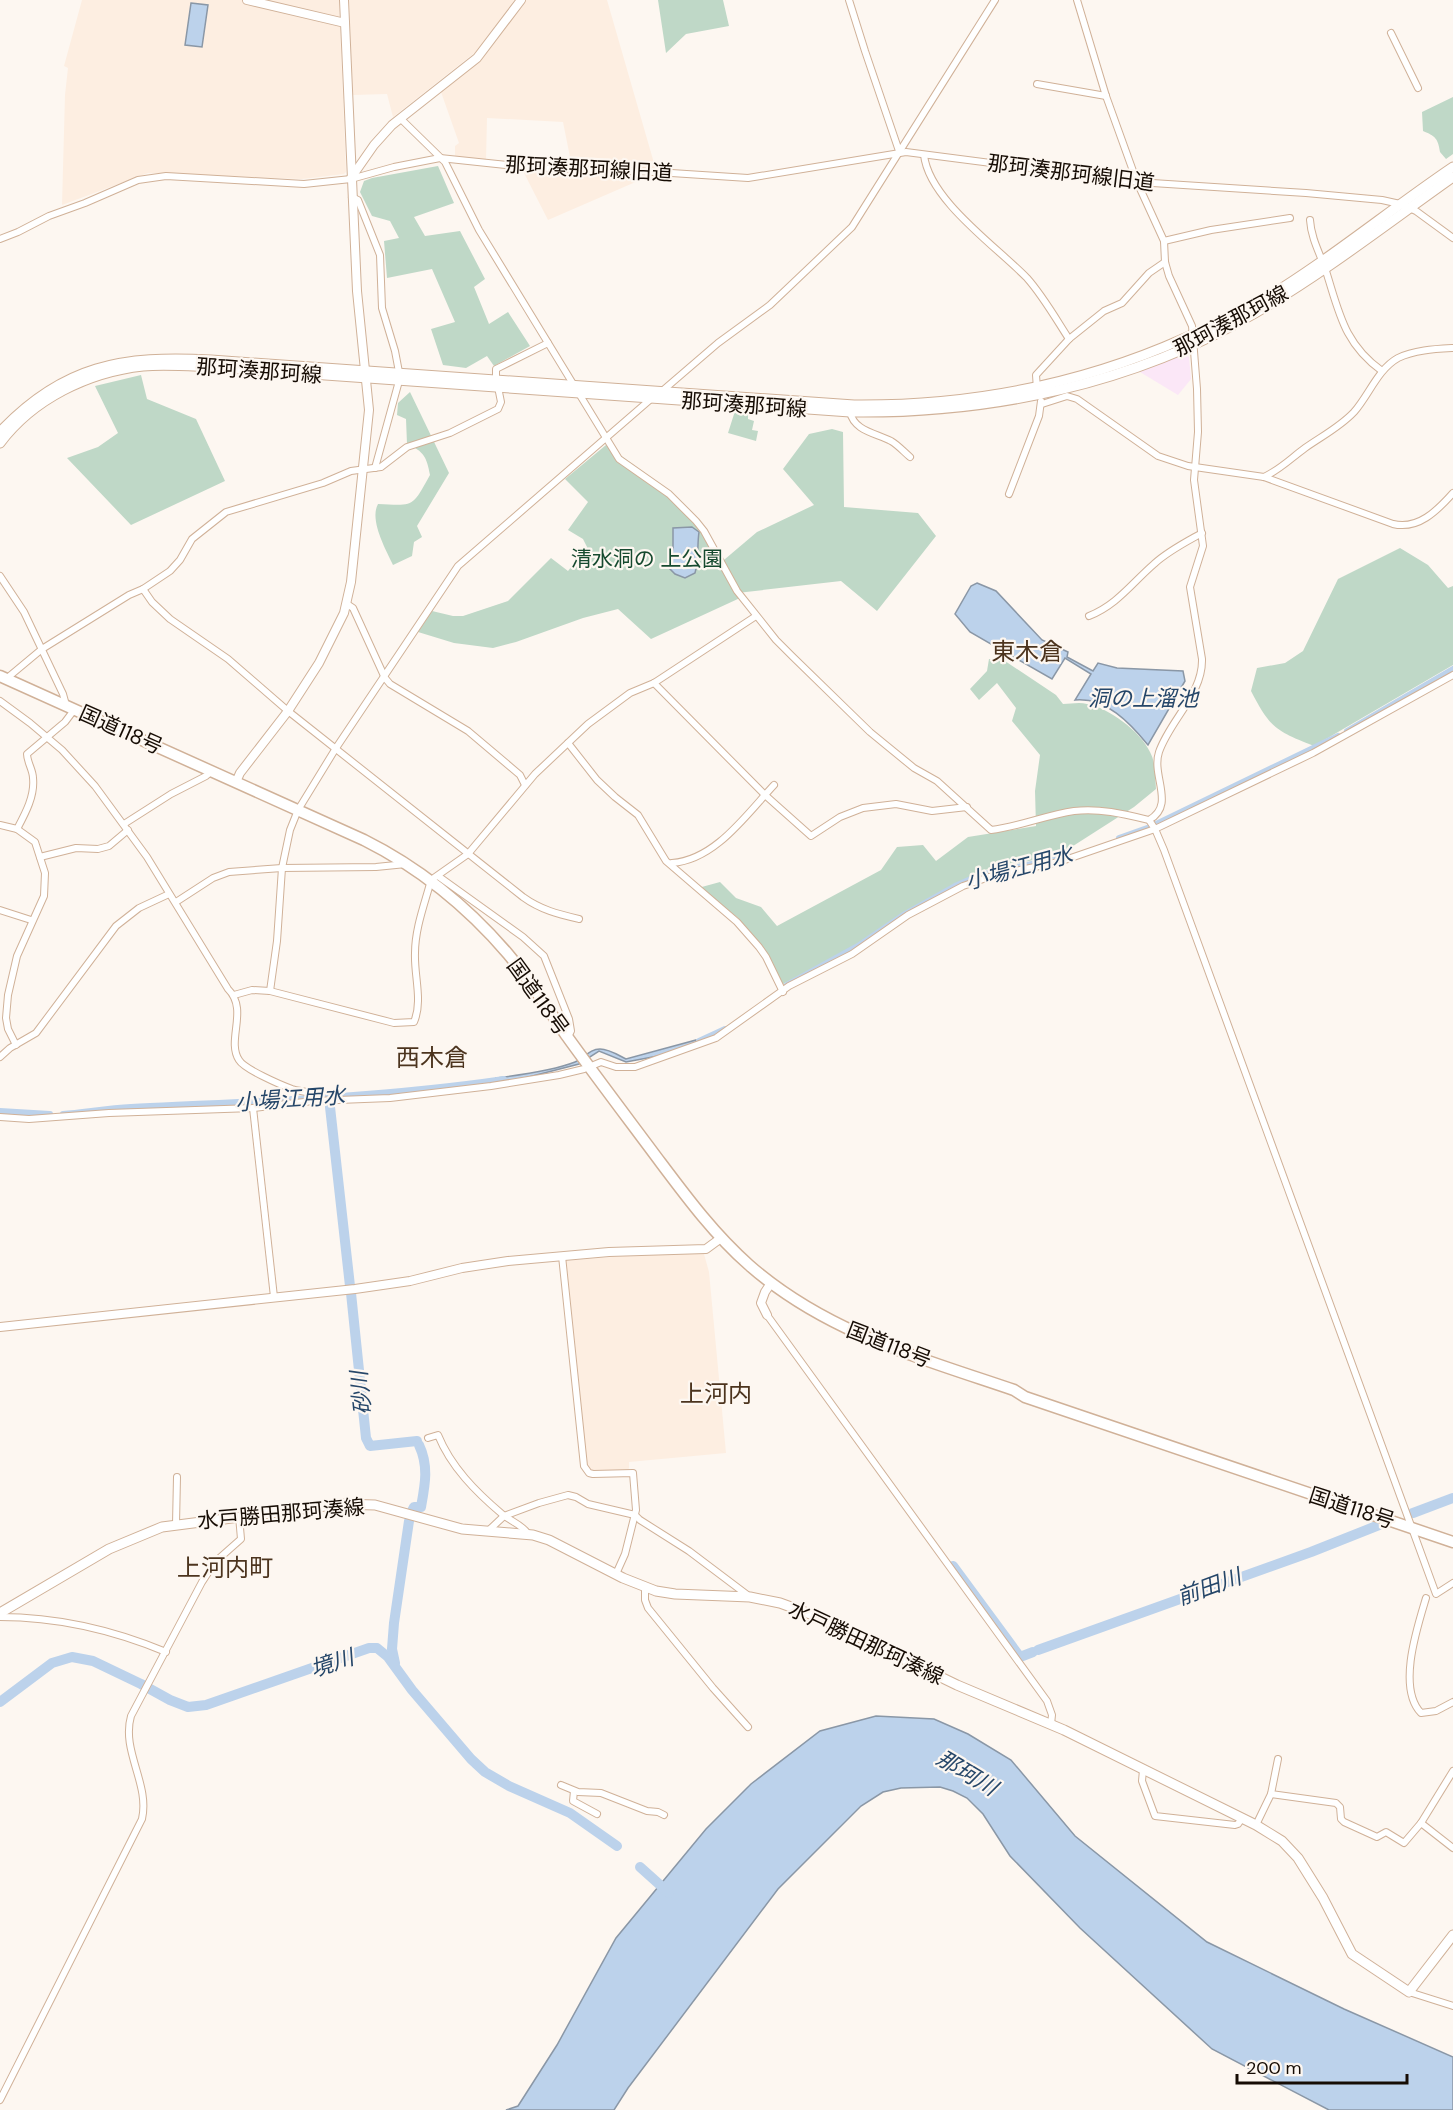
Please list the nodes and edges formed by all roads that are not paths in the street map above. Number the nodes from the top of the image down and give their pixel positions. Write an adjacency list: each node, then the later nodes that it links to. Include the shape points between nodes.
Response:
1 (248, 0): 7 (street)
2 (344, 0): 7 (street)
3 (521, 0): 12 (street, via 477,58)
4 (849, 0): 13 (street)
5 (995, 0): 13 (street)
6 (1077, 0): 11 (street)
7 (345, 23): 18 (street)
8 (1391, 33): 10 (street)
9 (1037, 84): 11 (street)
10 (1418, 88)
11 (1106, 96): 19 (street)
12 (400, 118): 15 (street); 18 (street, via 374,145)
13 (898, 153): 14 (street, 那珂湊那珂線旧道); 15 (street, 那珂湊那珂線旧道, via 748,178 535,168); 38 (street, via 852,227 770,305)
14 (924, 155): 19 (street, 那珂湊那珂線旧道); 29 (street, via 939,189 970,225 1028,279)
15 (440, 158): 18 (street, 那珂湊那珂線旧道); 31 (street)
16 (1453, 167): 21 (main road, 那珂湊那珂線)
17 (1453, 177): 21 (main road, 那珂湊那珂線)
18 (351, 179): 20 (street); 25 (street, 那珂湊那珂線旧道, via 304,184 166,176 138,180)
19 (1137, 182): 21 (street, 那珂湊那珂線旧道, via 1352,196); 26 (street)
20 (352, 196): 34 (street); 35 (street, via 358,200 380,255 382,308)
21 (1404, 206): 24 (street, 那珂湊那珂線旧道); 28 (main road, 那珂湊那珂線)
22 (1290, 218): 26 (street)
23 (1310, 220): 28 (street)
24 (1453, 238)
25 (0, 239)
26 (1164, 242): 27 (street)
27 (1165, 262): 29 (street, via 1149,273 1122,303 1104,310); 30 (street, via 1191,320)
28 (1323, 264): 30 (main road, 那珂湊那珂線); 33 (street, via 1348,334 1366,359)
29 (1070, 339): 39 (street, via 1036,375)
30 (1193, 339): 39 (main road, 那珂湊那珂線); 46 (street, via 1198,432)
31 (548, 343): 36 (street, via 496,369); 37 (street)
32 (1453, 348): 33 (street, via 1406,355)
33 (1382, 371): 49 (street, via 1364,401 1345,421 1280,470)
34 (367, 375): 35 (main road, 那珂湊那珂線); 42 (main road, 那珂湊那珂線, via 202,359 135,360 109,365 62,383); 44 (main road, 那珂湊那珂線, via 161,365 129,368 94,377 57,394); 48 (street, via 369,420)
35 (399, 377): 36 (main road, 那珂湊那珂線); 47 (street)
36 (497, 383): 37 (main road, 那珂湊那珂線); 47 (street, via 501,402 498,409 450,433 407,447 392,461)
37 (576, 389): 38 (main road, 那珂湊那珂線); 40 (main road, 那珂湊那珂線); 43 (street)
38 (662, 391): 39 (main road, 那珂湊那珂線, via 881,405); 40 (street)
39 (1039, 395): 41 (main road, 那珂湊那珂線, via 941,410); 46 (street, via 1077,399 1158,456); 51 (street, via 1039,416)
40 (651, 399): 41 (main road, 那珂湊那珂線); 43 (street)
41 (850, 412): 45 (street, via 858,426 892,442)
42 (0, 432)
43 (606, 439): 56 (street, via 619,459 669,494 696,521); 61 (street, via 458,566)
44 (0, 443)
45 (910, 457)
46 (1195, 466): 49 (street); 52 (street)
47 (375, 468): 48 (street)
48 (364, 470): 54 (street, via 226,512 192,539 171,572); 55 (street)
49 (1264, 477): 50 (street, via 1378,521 1405,527 1422,520)
50 (1453, 493)
51 (1009, 494)
52 (1202, 533): 57 (street, via 1155,563 1101,612); 78 (street, via 1203,551 1190,587 1202,668 1158,753 1163,799)
53 (0, 576): 58 (street)
54 (143, 589): 58 (street); 65 (street, via 170,619 228,659)
55 (347, 604): 61 (street, via 353,608); 65 (street, via 328,646)
56 (756, 616): 62 (street); 74 (street, via 870,732)
57 (1089, 616)
58 (42, 649): 60 (street); 64 (street)
59 (1453, 675): 78 (street, via 1312,753)
60 (3, 677): 64 (highway, 国道118号)
61 (385, 678): 68 (street); 71 (street, via 468,731 520,775)
62 (654, 683): 67 (street, via 630,693); 73 (street)
63 (0, 701): 66 (street)
64 (70, 708): 66 (street, via 65,722); 69 (highway, 国道118号)
65 (288, 711): 68 (street); 70 (street)
66 (46, 738): 76 (street, via 81,770); 79 (street, via 27,754 33,782)
67 (568, 743): 71 (street); 83 (street, via 597,780 638,815)
68 (336, 748): 75 (street); 81 (street)
69 (212, 771): 70 (highway, 国道118号); 76 (street)
70 (236, 782): 75 (highway, 国道118号)
71 (525, 785): 81 (street)
72 (774, 786): 73 (street)
73 (765, 795): 74 (street, via 811,836 863,808 896,804 932,811); 83 (street, via 714,845 695,858)
74 (967, 807): 78 (street, via 991,830 1075,811 1112,811)
75 (298, 810): 84 (highway, 国道118号); 85 (street)
76 (124, 824): 80 (street)
77 (0, 825): 79 (street)
78 (1153, 825): 92 (street, via 1059,862 963,886 908,915 852,954); 114 (street)
79 (17, 829): 82 (street, via 35,842)
80 (128, 830): 82 (street, via 109,846 76,848); 87 (street)
81 (468, 854): 86 (street); 90 (street, via 536,906)
82 (40, 857): 91 (street, via 45,873 44,896)
83 (671, 863): 92 (street, via 759,947)
84 (408, 864): 85 (street); 86 (highway, 国道118号)
85 (282, 868): 88 (street, via 222,874); 93 (street)
86 (434, 878): 93 (street, via 415,952 418,1001 414,1022 394,1023); 96 (highway, 国道118号, via 509,956); 96 (street, via 523,936 544,956 569,1019)
87 (169, 894): 88 (street); 97 (street, via 139,908 116,926 36,1033)
88 (176, 902): 94 (street)
89 (0, 910): 91 (street)
90 (579, 919)
91 (32, 920): 95 (street, via 17,956)
92 (781, 989): 99 (street, via 728,1032 706,1043 635,1067 601,1062)
93 (270, 991): 94 (street)
94 (234, 995): 100 (street, via 238,1060)
95 (3, 1018): 97 (street)
96 (568, 1038): 99 (highway, 国道118号)
97 (16, 1045): 98 (street)
98 (0, 1057)
99 (590, 1066): 100 (street, via 559,1075 390,1098); 103 (highway, 国道118号, via 693,1207)
100 (312, 1098): 101 (street)
101 (253, 1108): 102 (street, via 29,1119); 106 (street)
102 (0, 1117)
103 (721, 1238): 104 (street, via 705,1249); 105 (highway, 国道118号)
104 (562, 1256): 106 (street, via 462,1268 355,1289); 111 (street, via 584,1466 593,1474 633,1473)
105 (771, 1283): 107 (street, via 761,1301); 114 (highway, 国道118号, via 821,1316 870,1340 1025,1397)
106 (274, 1297): 108 (street)
107 (768, 1315): 128 (street, via 1047,1701)
108 (0, 1327)
109 (428, 1438): 113 (street, via 438,1435 466,1480)
110 (177, 1477): 115 (street)
111 (635, 1515): 113 (street, via 568,1495); 120 (street); 123 (street)
112 (239, 1516): 115 (main road, 水戸勝田那珂湊線); 116 (main road, 水戸勝田那珂湊線, via 356,1503); 126 (street, via 241,1539 215,1562)
113 (504, 1516): 116 (street); 117 (street)
114 (1409, 1523): 118 (highway, 国道118号); 119 (highway, 国道118号); 121 (street, via 1436,1594)
115 (176, 1524): 125 (main road, 水戸勝田那珂湊線, via 109,1549)
116 (488, 1532): 117 (main road, 水戸勝田那珂湊線)
117 (528, 1534): 120 (main road, 水戸勝田那珂湊線, via 549,1540)
118 (1453, 1535)
119 (1453, 1542)
120 (616, 1574): 122 (main road, 水戸勝田那珂湊線)
121 (1453, 1583)
122 (645, 1588): 123 (main road, 水戸勝田那珂湊線, via 675,1594); 129 (street, via 648,1608)
123 (750, 1597): 128 (main road, 水戸勝田那珂湊線, via 813,1616 957,1685)
124 (1426, 1598): 127 (street, via 1411,1654 1410,1691 1414,1706 1421,1713)
125 (0, 1615): 126 (street, via 66,1622)
126 (165, 1652): 145 (street, via 132,1716 128,1734 143,1800 142,1819)
127 (1453, 1702)
128 (1051, 1724): 131 (main road, 水戸勝田那珂湊線)
129 (748, 1727)
130 (1278, 1759): 135 (street)
131 (1143, 1770): 138 (main road, 水戸勝田那珂湊線); 138 (street, via 1142,1781 1155,1816 1235,1825)
132 (1453, 1771): 139 (street)
133 (561, 1785): 134 (street)
134 (574, 1791): 136 (street, via 573,1801); 137 (street, via 601,1793)
135 (1271, 1794): 139 (street, via 1336,1803 1344,1822 1377,1837 1386,1832 1404,1843); 140 (street)
136 (597, 1814)
137 (664, 1815)
138 (1242, 1818): 140 (main road, 水戸勝田那珂湊線)
139 (1421, 1823): 141 (street)
140 (1256, 1825): 143 (main road, 水戸勝田那珂湊線, via 1282,1841 1298,1858 1352,1954)
141 (1453, 1848)
142 (1453, 1935): 143 (main road)
143 (1409, 1992): 144 (street)
144 (1453, 2006)
145 (0, 2100)

